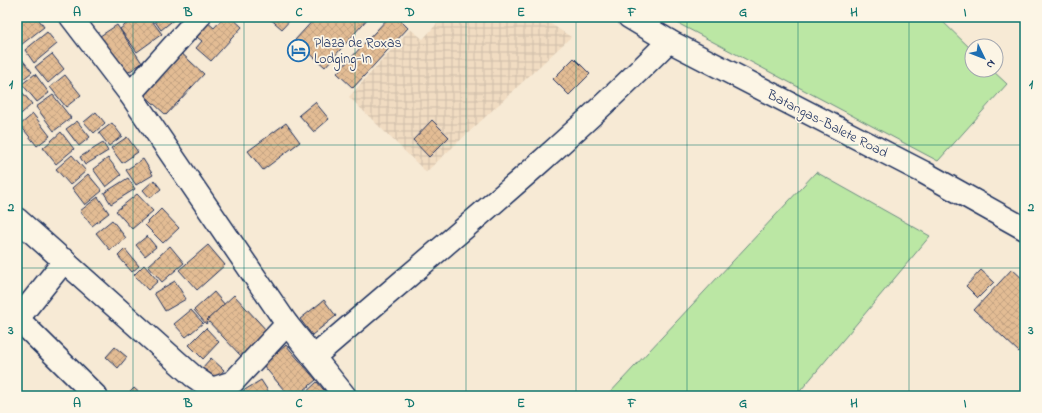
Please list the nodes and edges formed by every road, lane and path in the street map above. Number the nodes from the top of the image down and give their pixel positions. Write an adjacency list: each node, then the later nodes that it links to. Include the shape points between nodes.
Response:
1 (71, 17): 5 (street)
2 (199, 17): 5 (street)
3 (629, 17): 4 (street, Batangas-Balete Road)
4 (669, 41): 7 (street, Batangas-Balete Road, via 923,172); 11 (street, via 615,95 523,179)
5 (130, 94): 10 (street)
6 (17, 219): 8 (street)
7 (1025, 230)
8 (65, 260): 9 (street); 10 (street, via 193,376 212,390 233,382)
9 (18, 320): 12 (street)
10 (287, 324): 11 (street)
11 (314, 357): 13 (street)
12 (96, 396)
13 (345, 396)

